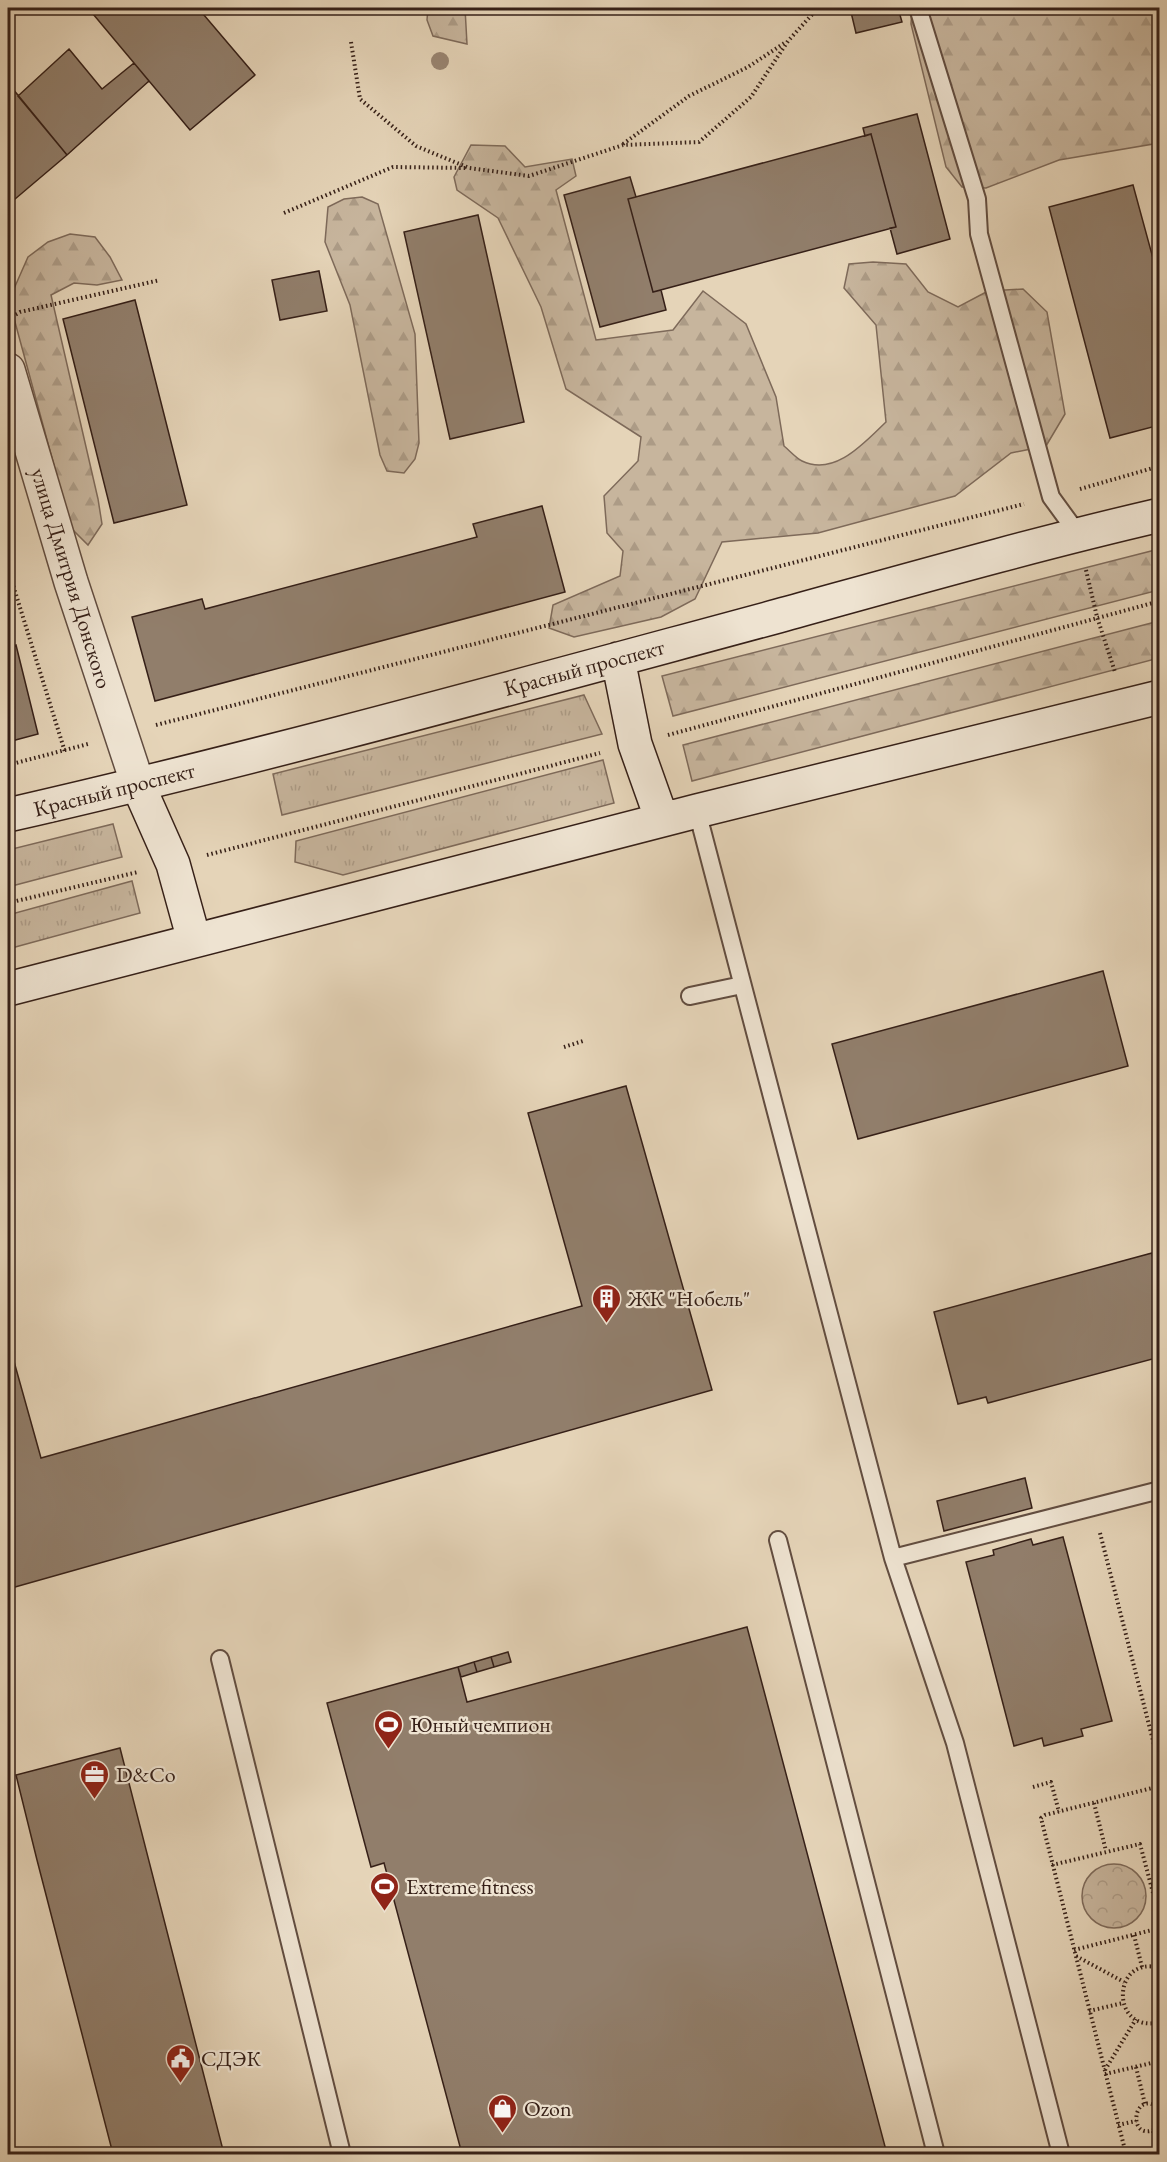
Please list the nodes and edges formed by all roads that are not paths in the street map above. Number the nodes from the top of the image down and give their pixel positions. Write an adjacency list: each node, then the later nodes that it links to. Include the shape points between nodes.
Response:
1 (918, 8): 4 (lane, via 977,199 979,234 1051,497)
2 (8, 370): 7 (main road, улица Дмитрия Донского, via 71,582)
3 (1160, 515): 4 (main road, Красный проспект)
4 (1078, 534): 5 (main road, Красный проспект)
5 (618, 659): 7 (main road, Красный проспект); 10 (main road, via 635,744)
6 (1160, 697): 8 (main road)
7 (138, 785): 9 (main road, Красный проспект); 11 (main road, улица Дмитрия Донского, via 173,864)
8 (697, 812): 10 (main road); 12 (lane)
9 (8, 815)
10 (662, 820): 11 (main road)
11 (194, 940): 13 (main road)
12 (742, 985): 14 (lane); 17 (lane)
13 (8, 989)
14 (690, 996)
15 (1160, 1490): 17 (lane)
16 (778, 1540): 20 (lane)
17 (893, 1558): 21 (lane, via 955,1743)
18 (220, 1659): 19 (lane)
19 (342, 2154)
20 (936, 2154)
21 (1061, 2154)

